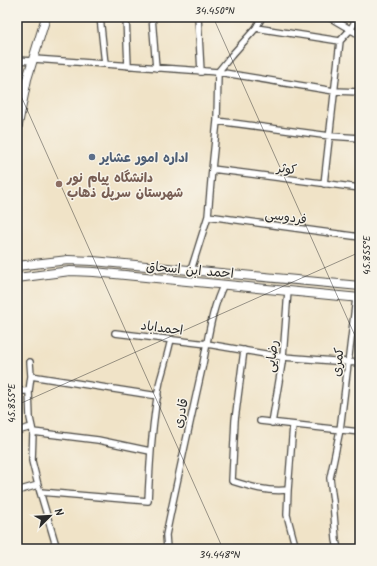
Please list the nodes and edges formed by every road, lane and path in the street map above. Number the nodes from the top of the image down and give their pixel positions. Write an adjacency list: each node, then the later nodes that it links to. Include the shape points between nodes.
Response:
1 (46, 17): 14 (main road)
2 (100, 17): 15 (street)
3 (126, 17): 16 (street)
4 (152, 17): 17 (street)
5 (198, 17): 18 (street)
6 (262, 17): 9 (street)
7 (329, 17): 10 (street)
8 (358, 17): 10 (street)
9 (256, 28): 12 (street); 19 (street)
10 (350, 30): 11 (street); 12 (street)
11 (360, 35)
12 (340, 41): 20 (street)
13 (17, 60): 14 (street)
14 (33, 60): 15 (street); 22 (main road)
15 (105, 64): 16 (street)
16 (128, 66): 17 (street)
17 (156, 68): 18 (street)
18 (201, 72): 19 (street)
19 (218, 72): 20 (street); 23 (street)
20 (334, 91): 21 (street); 25 (street)
21 (360, 92)
22 (19, 114): 24 (main road)
23 (218, 121): 25 (street); 27 (street)
24 (17, 130)
25 (330, 136): 26 (street); 28 (street)
26 (360, 138)
27 (212, 169): 28 (street, کوثر); 30 (street)
28 (324, 184): 29 (street, کوثر)
29 (360, 188)
30 (208, 216): 31 (street, فردوسی); 33 (street)
31 (360, 236)
32 (17, 266): 33 (main road, احمد ابن اسحاق, via 68,260)
33 (192, 270): 34 (main road, احمد ابن اسحاق)
34 (201, 271): 35 (main road, احمد ابن اسحاق); 37 (main road, via 204,273 204,280)
35 (226, 274): 38 (main road, via 220,278); 39 (main road, احمد ابن اسحاق)
36 (17, 278): 37 (main road, احمد ابن اسحاق, via 70,271)
37 (200, 282): 38 (main road, احمد ابن اسحاق)
38 (224, 284): 40 (main road, احمد ابن اسحاق); 44 (street, قادری, via 215,306)
39 (360, 286)
40 (288, 291): 41 (main road, احمد ابن اسحاق); 46 (street, رضایی)
41 (358, 298): 48 (street, کمری)
42 (115, 333): 43 (street, احمداباد)
43 (171, 339): 44 (street, احمداباد); 53 (street)
44 (207, 344): 45 (street, احمداباد); 67 (street, قادری, via 166,535)
45 (244, 350): 46 (street, احمداباد); 63 (street, via 235,420 232,481 255,489 276,492)
46 (283, 357): 48 (street, احمداباد); 55 (street, رضایی)
47 (30, 362): 50 (street)
48 (348, 362): 49 (street, احمداباد); 59 (street, کمری)
49 (360, 363)
50 (31, 376): 52 (street); 53 (street)
51 (17, 391): 52 (street)
52 (29, 391): 57 (street)
53 (158, 396): 61 (street)
54 (260, 421): 55 (street)
55 (272, 423): 56 (street)
56 (293, 425): 59 (street); 63 (street)
57 (32, 429): 58 (street); 61 (street); 62 (street, via 32,461)
58 (17, 430)
59 (340, 430): 60 (street); 69 (street, کمری, via 330,478)
60 (360, 432)
61 (150, 451): 65 (street, via 148,501)
62 (38, 485): 64 (street); 65 (street)
63 (288, 490): 68 (street, via 287,515)
64 (17, 491)
65 (40, 492): 66 (street)
66 (57, 549)
67 (167, 549)
68 (296, 549)
69 (338, 549)

